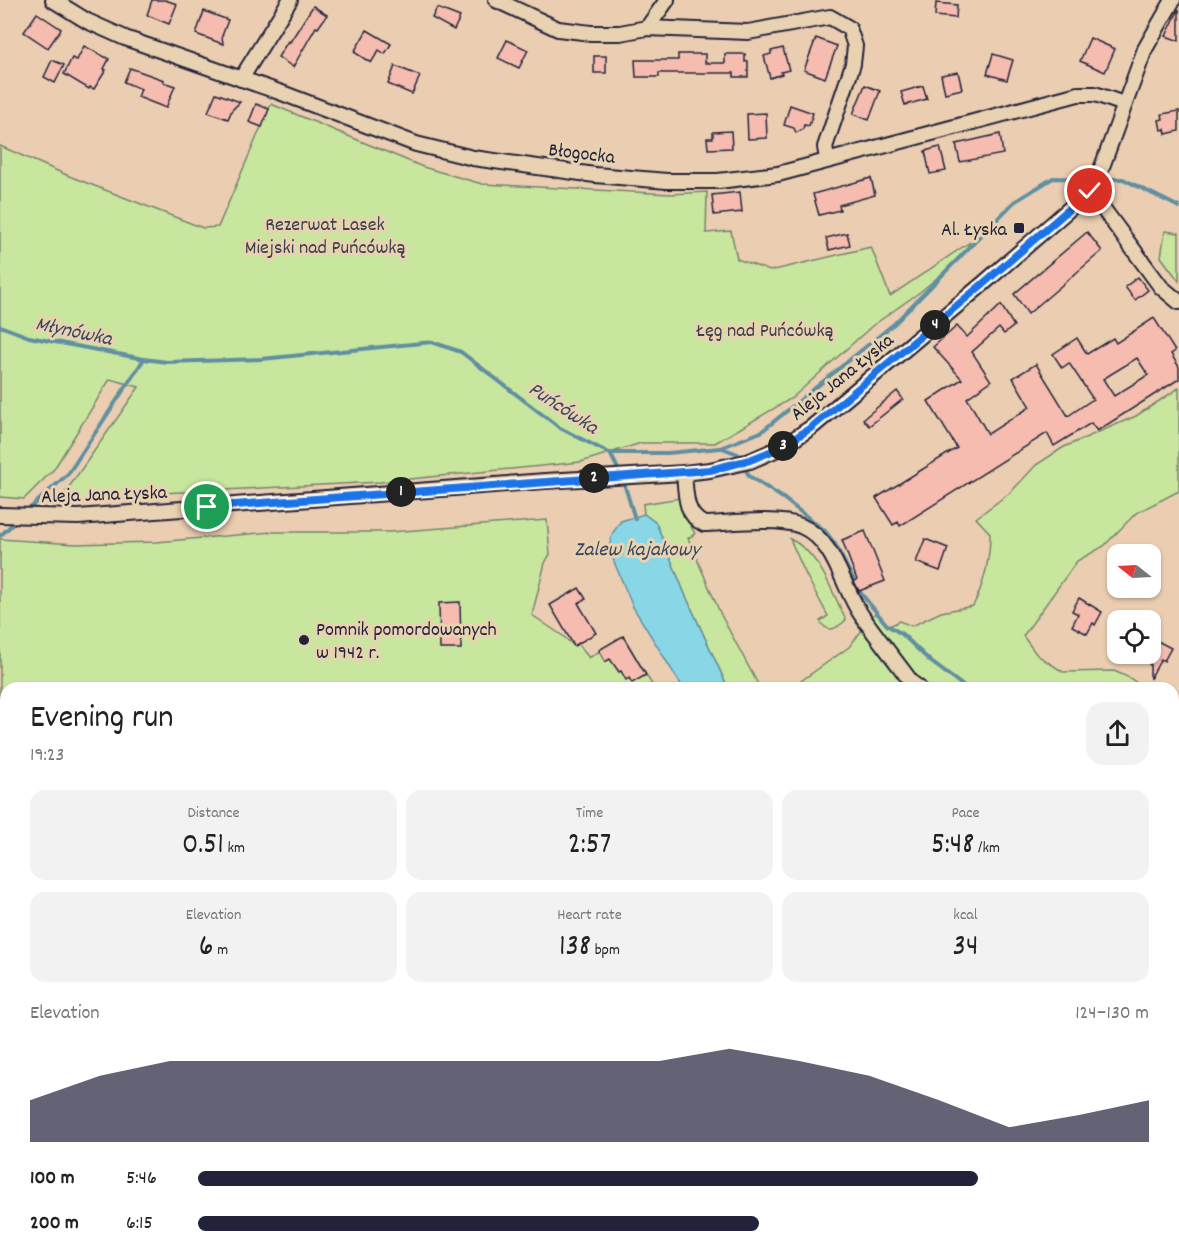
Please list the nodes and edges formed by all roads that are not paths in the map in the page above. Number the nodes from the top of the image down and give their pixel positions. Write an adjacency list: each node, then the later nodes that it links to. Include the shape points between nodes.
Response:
1 (53, 0): 7 (street, Błogocka, via 102,29)
2 (291, 0): 7 (street)
3 (668, 0): 6 (street)
4 (1173, 0): 8 (street, Aleja Jana Łyska, via 1145,50)
5 (504, 2): 6 (street, via 566,30 599,33)
6 (647, 28): 9 (street, via 748,32 830,17 849,28 855,46 853,64 825,147)
7 (241, 79): 9 (street, Błogocka, via 416,144 473,158 595,175 718,181 778,174)
8 (1124, 104): 9 (street, Błogocka, via 1095,94 1078,94); 10 (street, Aleja Jana Łyska)
9 (826, 159)
10 (1090, 191): 11 (street, via 1161,286); 12 (street, Aleja Jana Łyska, via 812,427 782,447 750,460)
11 (1179, 302)
12 (684, 473): 13 (street, Aleja Jana Łyska, via 78,517); 14 (street, via 688,507 697,521 786,522 818,537 830,552 863,617)
13 (0, 514)
14 (911, 682)

